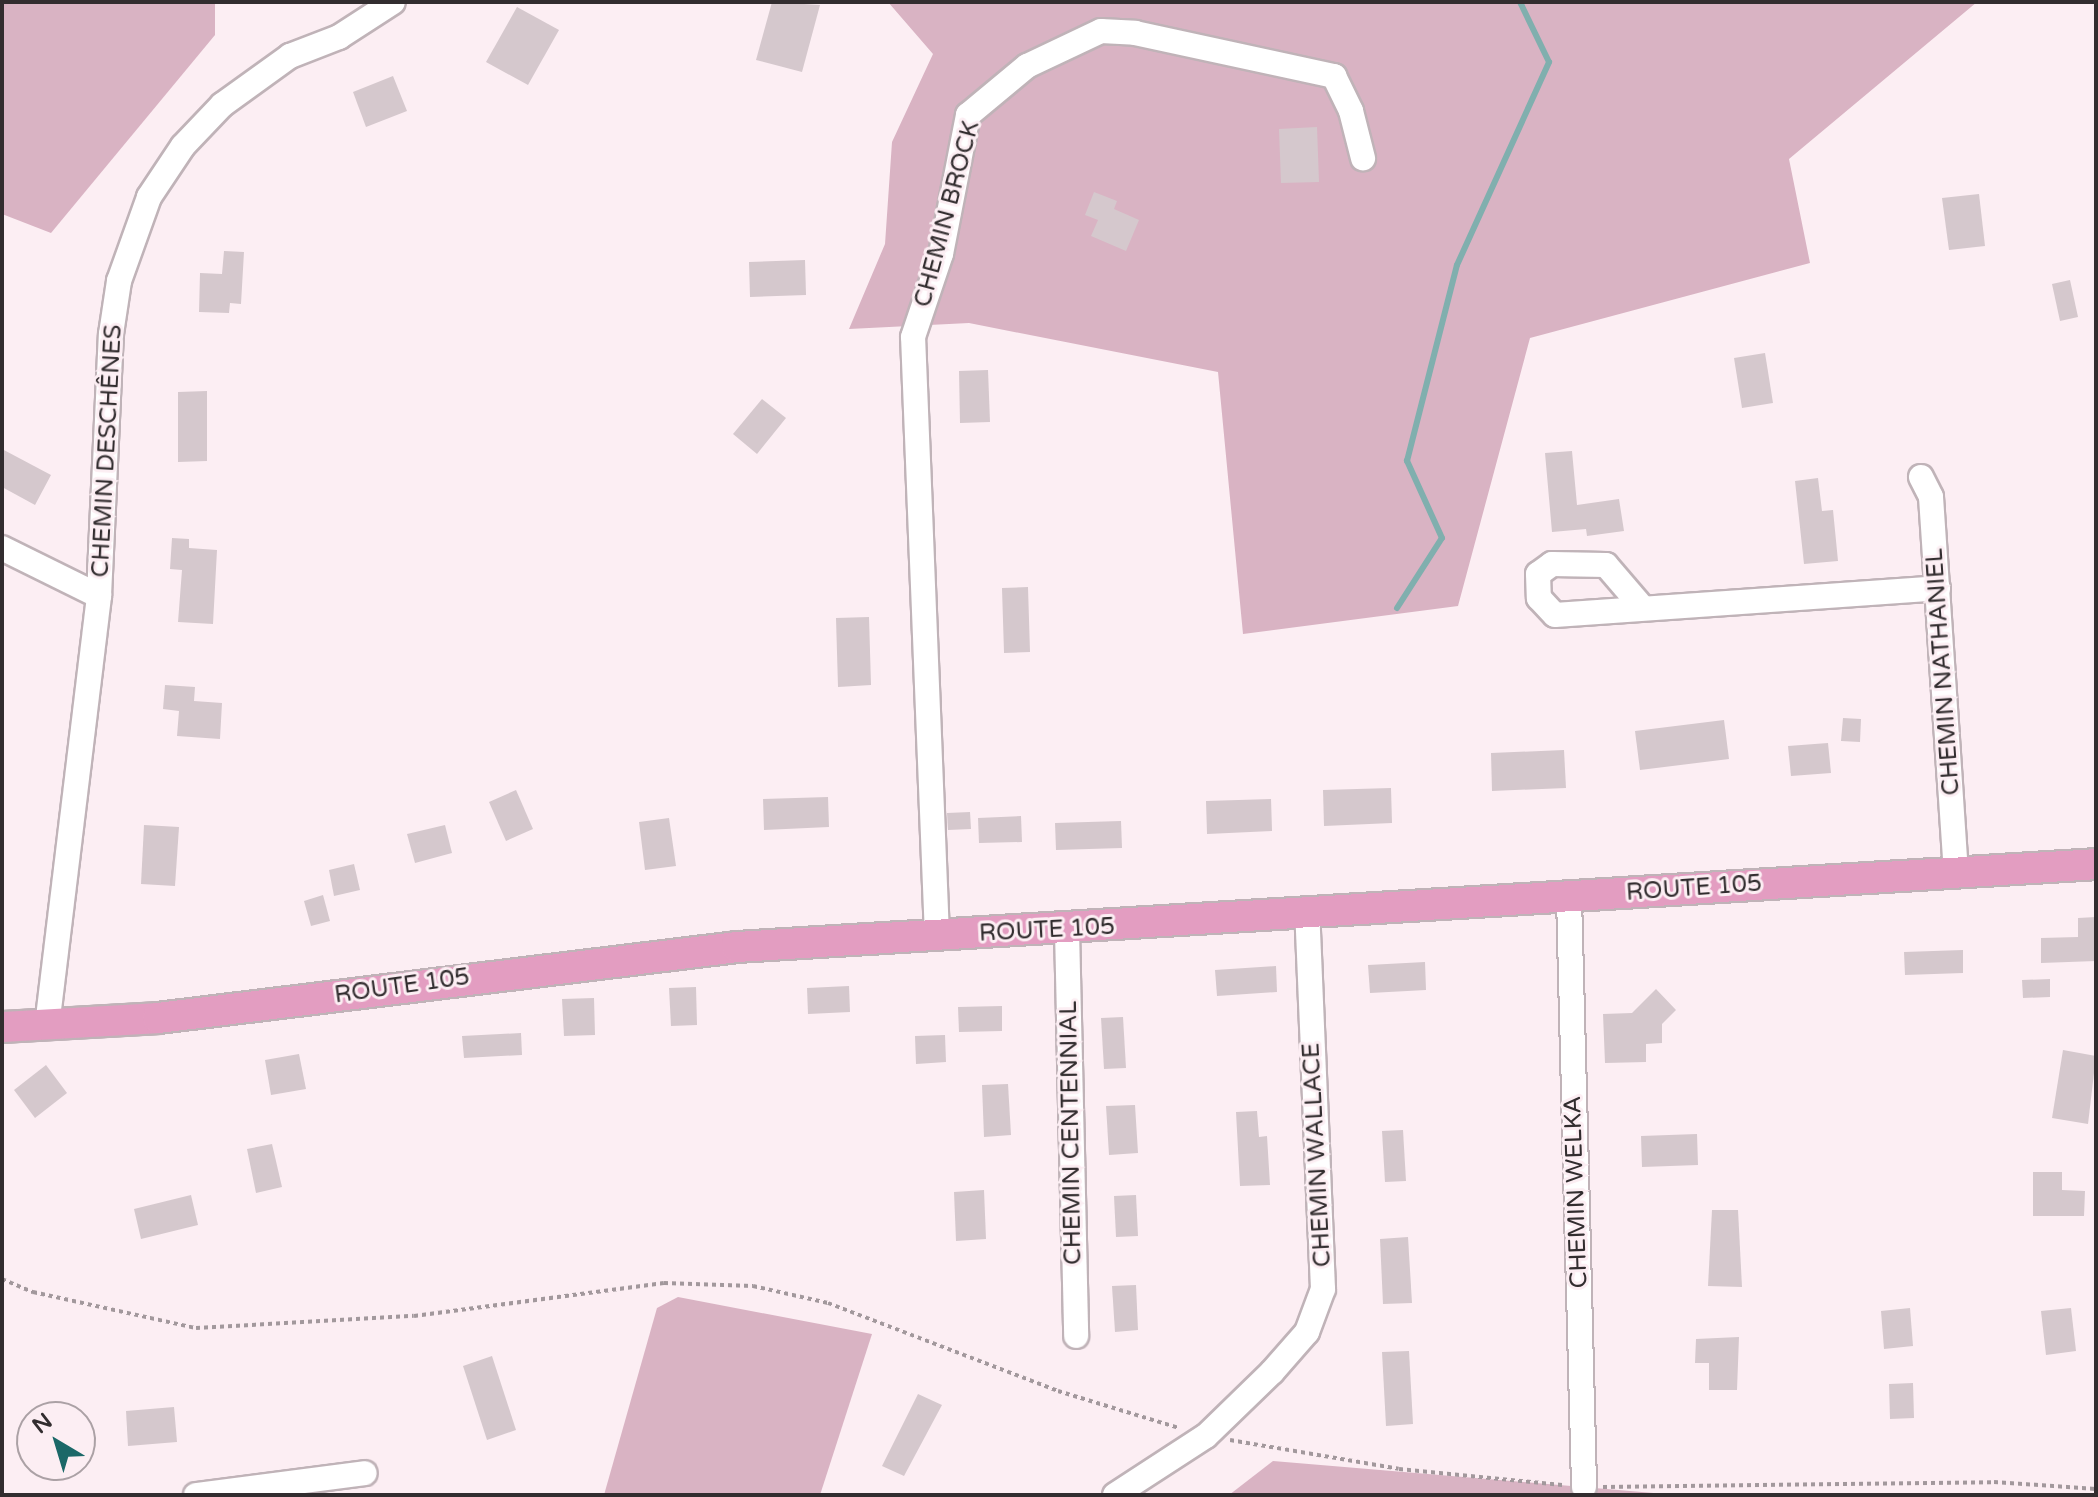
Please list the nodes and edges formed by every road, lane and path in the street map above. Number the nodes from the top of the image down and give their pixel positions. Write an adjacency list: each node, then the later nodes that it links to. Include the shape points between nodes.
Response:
1 (393, 2): 6 (street, CHEMIN DESCHÊNES, via 339,37 290,56 222,105 183,146 149,197 119,281 111,334)
2 (1363, 158): 13 (street, CHEMIN BROCK, via 1334,76 1135,33 1101,31 1027,66 968,115 941,254 913,337)
3 (1921, 477): 5 (street, CHEMIN NATHANIEL, via 1931,497)
4 (2, 548): 6 (street)
5 (1938, 588): 7 (street); 9 (street, CHEMIN NATHANIEL)
6 (99, 596): 14 (street, CHEMIN DESCHÊNES)
7 (1642, 607)
8 (2096, 864): 9 (main road, ROUTE 105)
9 (1956, 870): 10 (main road, ROUTE 105)
10 (1569, 897): 11 (main road, ROUTE 105); 20 (street, CHEMIN WELKA)
11 (1307, 914): 12 (main road, ROUTE 105); 18 (street, CHEMIN WALLACE, via 1323,1289 1307,1332)
12 (1067, 930): 13 (main road, ROUTE 105); 17 (street, CHEMIN CENTENNIAL)
13 (937, 936): 14 (main road, ROUTE 105, via 737,947 158,1018)
14 (47, 1026): 15 (main road, ROUTE 105)
15 (2, 1027)
16 (2, 1279): 18 (path, via 33,1292 196,1328 414,1316 664,1283 753,1286 828,1303 1058,1391)
17 (1076, 1336)
18 (1206, 1436): 20 (path, via 1399,1469); 23 (street, CHEMIN WALLACE)
19 (365, 1473): 22 (street)
20 (1584, 1487): 21 (path, via 1994,1482)
21 (2096, 1489)
22 (196, 1495)
23 (1115, 1495)

